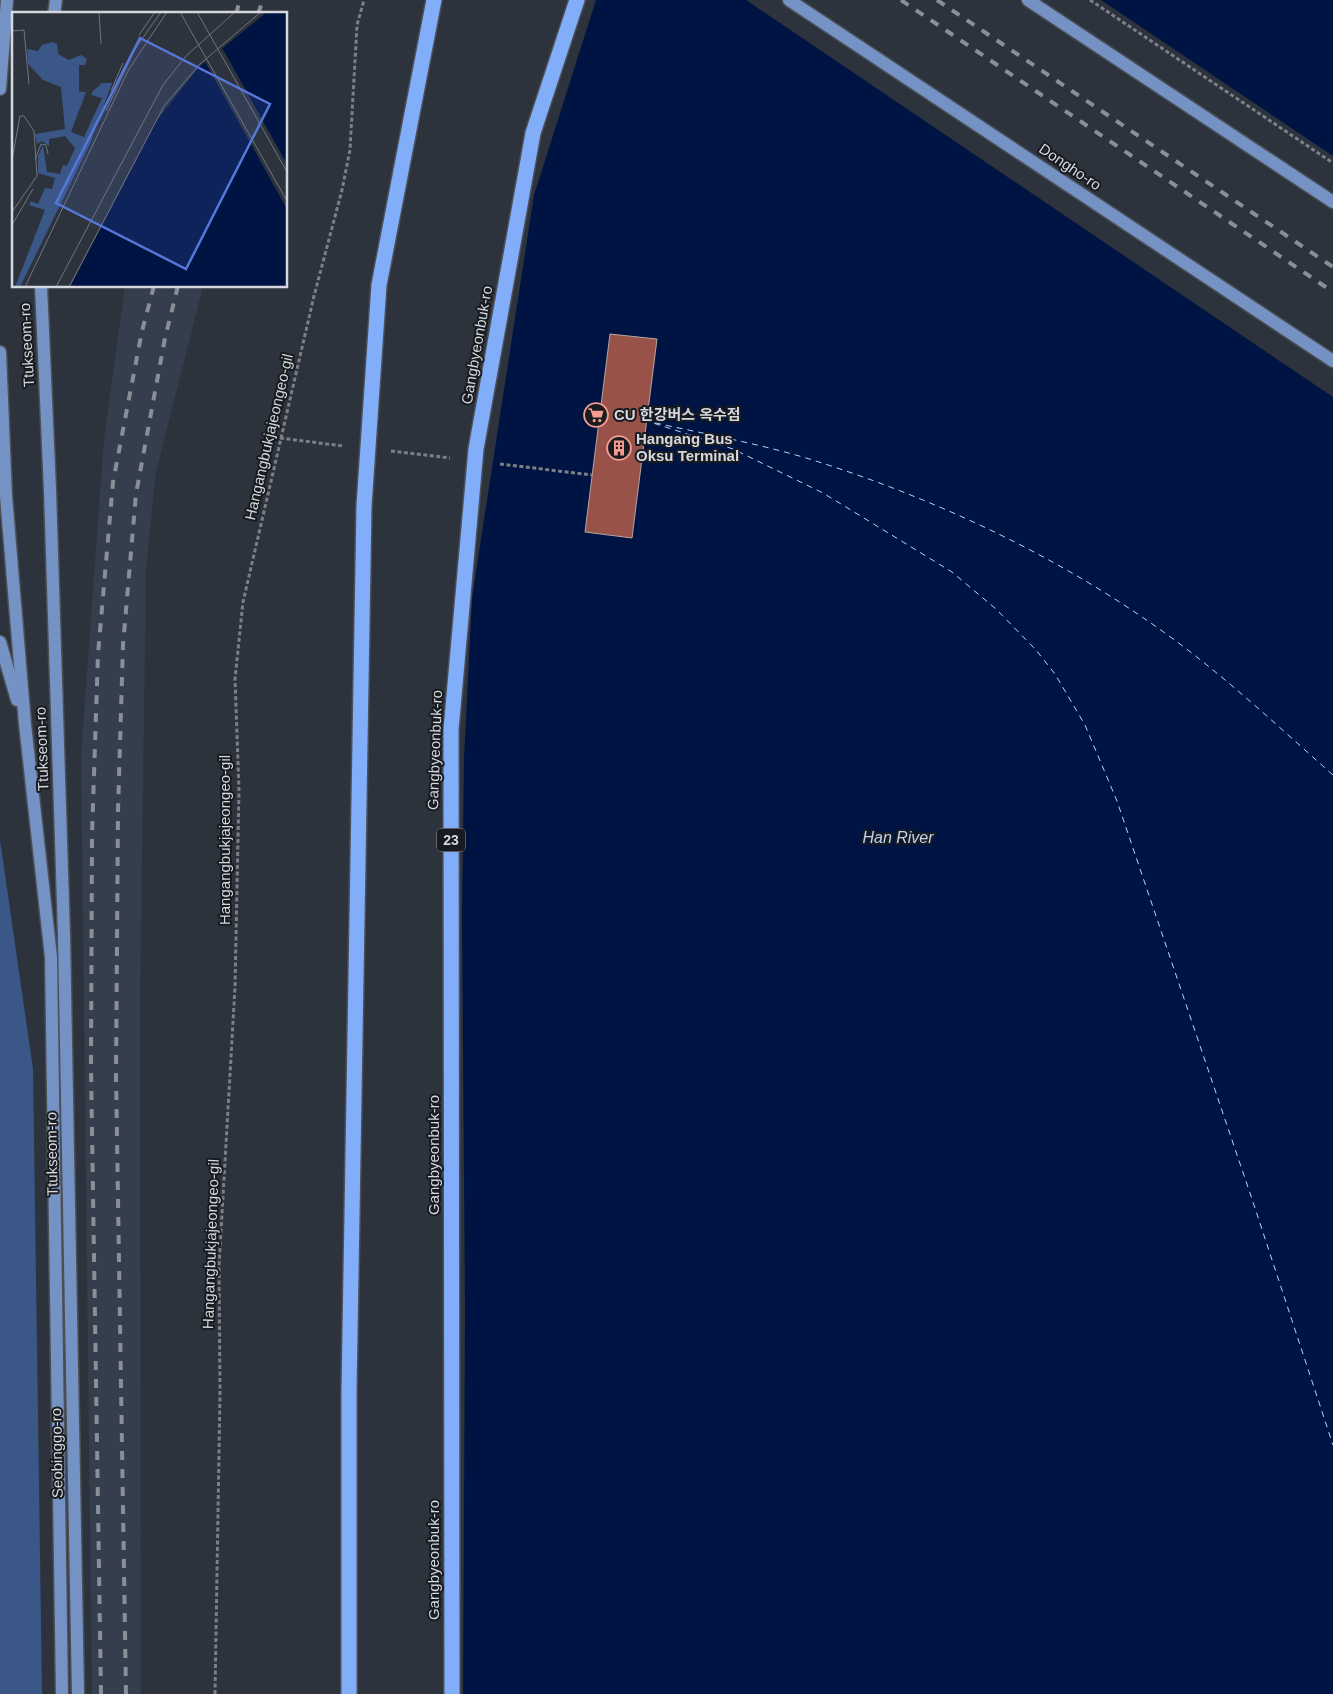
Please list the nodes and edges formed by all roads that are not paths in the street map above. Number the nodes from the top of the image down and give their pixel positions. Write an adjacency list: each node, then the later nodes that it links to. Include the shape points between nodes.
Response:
1 (8, 0): 6 (main road)
2 (434, 0): 17 (highway, via 379,285 364,506 349,1391)
3 (577, 0): 18 (highway, Gangbyeonbuk-ro / 23, via 533,133 476,449 451,730)
4 (789, 0): 10 (main road, Dongho-ro)
5 (1028, 0): 7 (main road)
6 (0, 89)
7 (1333, 202)
8 (41, 288): 14 (main road, Ttukseom-ro, via 57,696)
9 (0, 352): 12 (main road, Ttukseom-ro, via 6,496)
10 (1333, 361)
11 (0, 642): 12 (main road)
12 (25, 724): 13 (main road, Ttukseom-ro, via 51,957)
13 (56, 1212): 15 (main road, Seobinggo-ro)
14 (69, 1212): 16 (main road, Seobinggo-ro)
15 (62, 1694)
16 (78, 1694)
17 (348, 1694)
18 (452, 1694)

